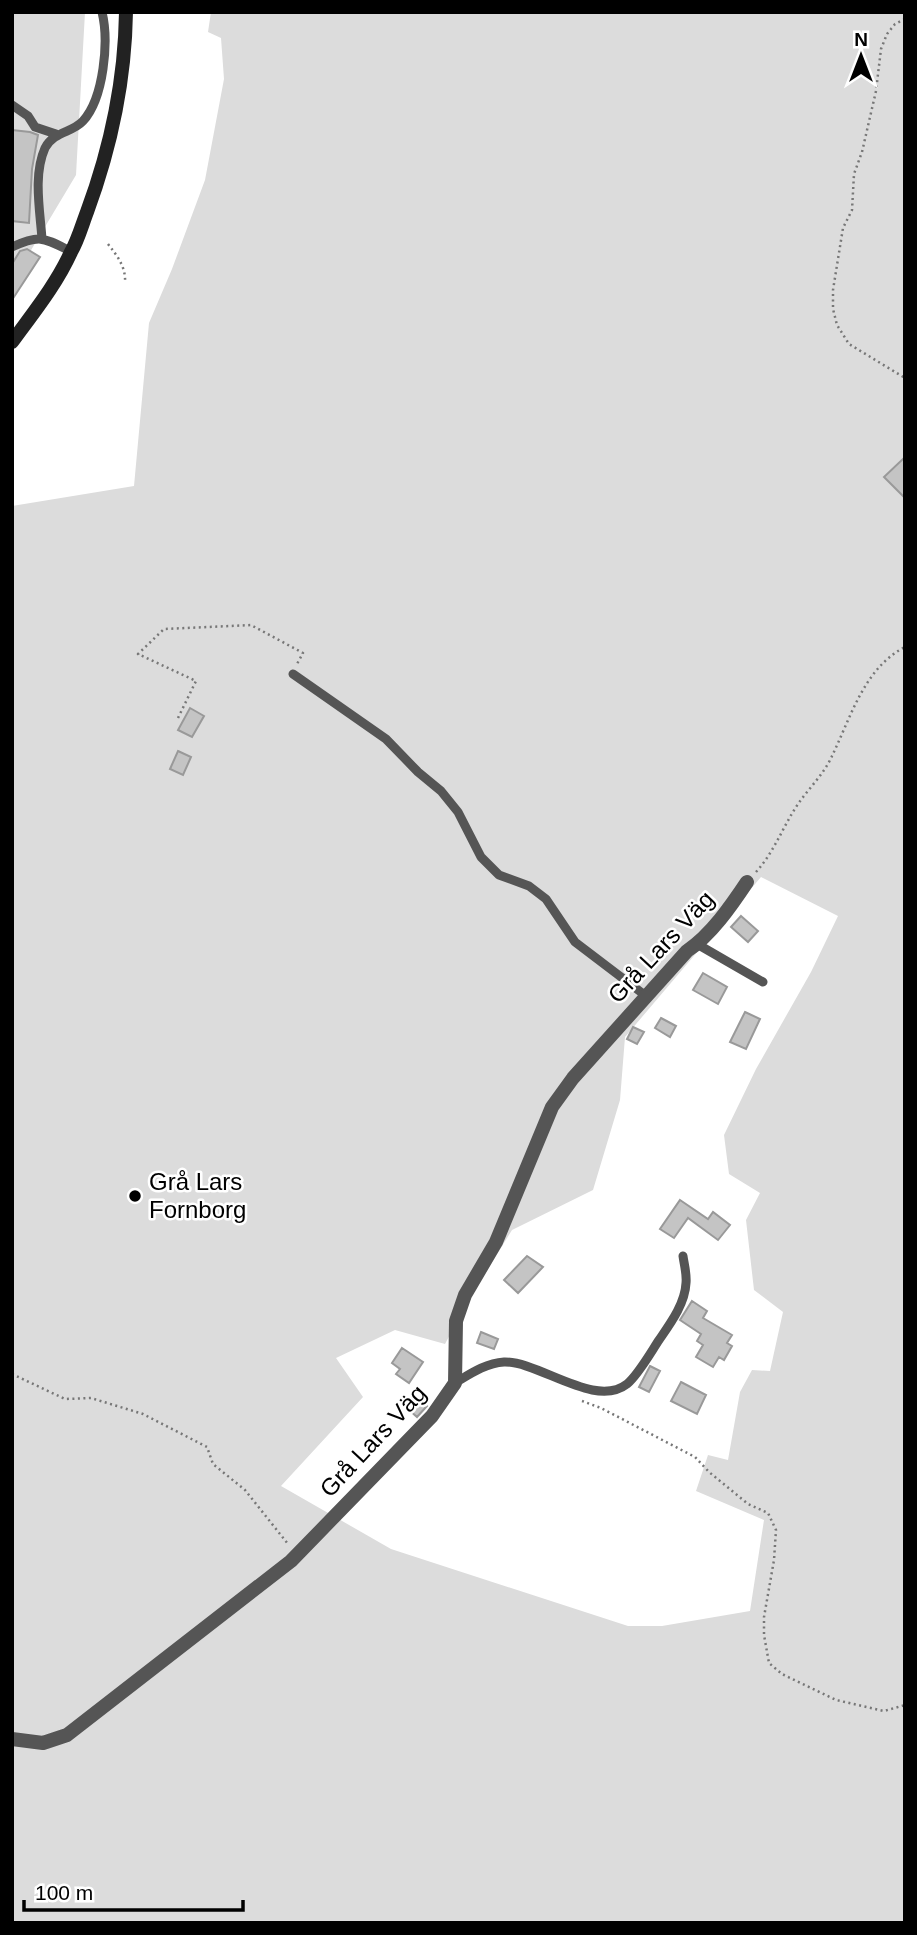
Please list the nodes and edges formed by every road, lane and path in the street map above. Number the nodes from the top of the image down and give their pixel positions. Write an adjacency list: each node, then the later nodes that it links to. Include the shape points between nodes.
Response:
1 (102, 12): 5 (lane, via 105,39 98,95 82,122)
2 (126, 12): 9 (street, via 113,133)
3 (905, 19): 12 (path, via 895,24 881,49 833,290 837,325 849,344)
4 (12, 105): 5 (lane, via 35,127)
5 (56, 134): 6 (lane, via 40,160)
6 (41, 239): 8 (lane); 9 (lane)
7 (108, 244): 10 (path, via 125,272)
8 (12, 247)
9 (72, 252): 11 (street)
10 (125, 283)
11 (12, 342)
12 (905, 378)
13 (905, 647): 16 (path, via 876,670 831,758)
14 (293, 674): 15 (path, via 303,653 251,625 164,629 138,654 196,681); 19 (lane, via 386,739 441,791 458,812 481,857 499,875 529,886 546,899 575,942)
15 (178, 718)
16 (747, 882): 17 (street, Grå Lars Väg)
17 (697, 944): 18 (lane); 19 (street, Grå Lars Väg)
18 (763, 982)
19 (646, 996): 22 (street, Grå Lars Väg, via 552,1107 496,1242 465,1295 456,1321)
20 (683, 1256): 22 (lane, via 687,1282 682,1301 627,1384 595,1390 507,1362 480,1369)
21 (12, 1374): 24 (path, via 65,1399 91,1398 143,1414 207,1447 213,1464 245,1490)
22 (455, 1383): 24 (street, Grå Lars Väg, via 432,1416)
23 (576, 1398): 25 (path, via 695,1457 740,1498 768,1513 776,1530 764,1617 769,1663 836,1700 884,1712)
24 (296, 1555): 26 (street, Grå Lars Väg, via 67,1735 43,1743)
25 (905, 1705)
26 (12, 1739)

